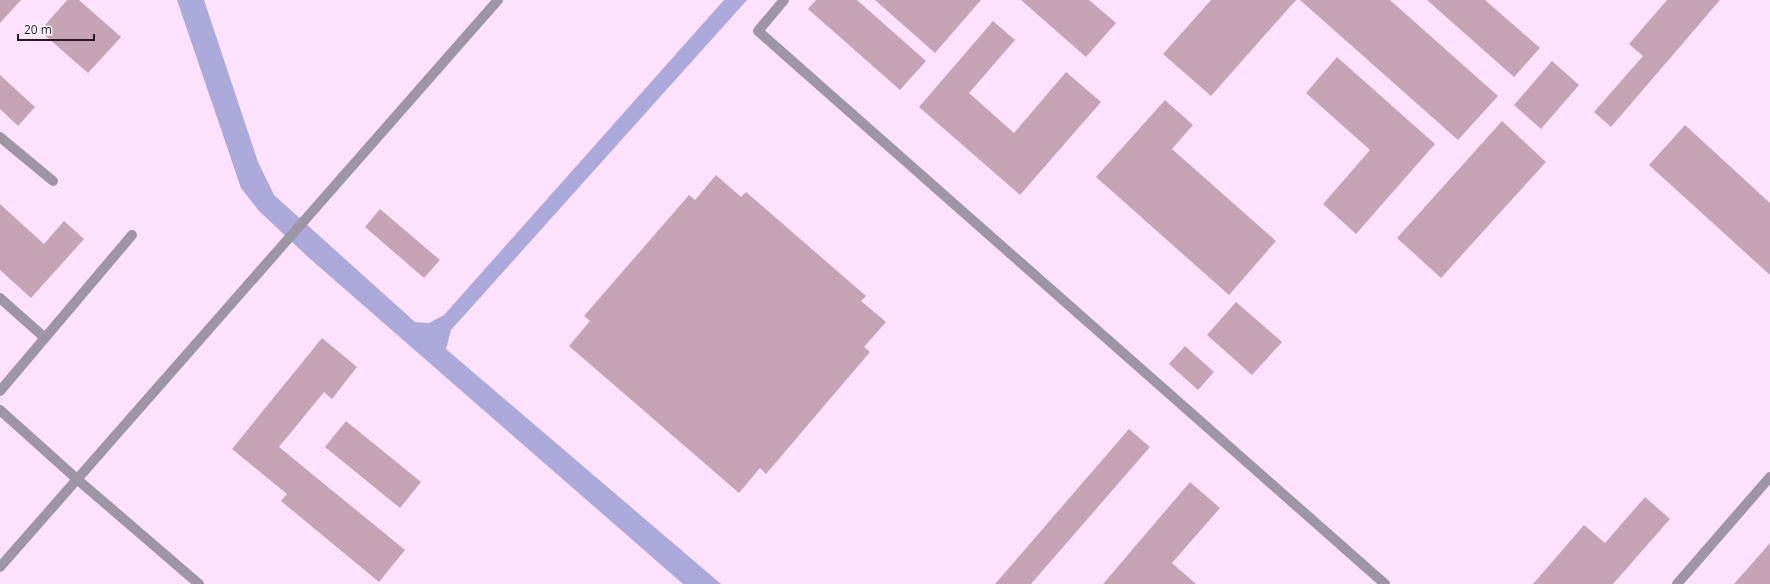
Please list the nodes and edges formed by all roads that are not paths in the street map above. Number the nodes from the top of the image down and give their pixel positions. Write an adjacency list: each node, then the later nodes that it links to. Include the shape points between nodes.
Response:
1 (498, 0): 11 (street)
2 (784, 0): 14 (street, via 758,31)
3 (0, 137): 4 (street)
4 (52, 181)
5 (132, 235): 7 (street)
6 (0, 298): 7 (street)
7 (45, 338): 8 (street)
8 (0, 391)
9 (0, 410): 11 (street)
10 (1770, 477): 15 (street)
11 (78, 480): 12 (street); 13 (street)
12 (0, 568)
13 (199, 584)
14 (1385, 584)
15 (1677, 584)

